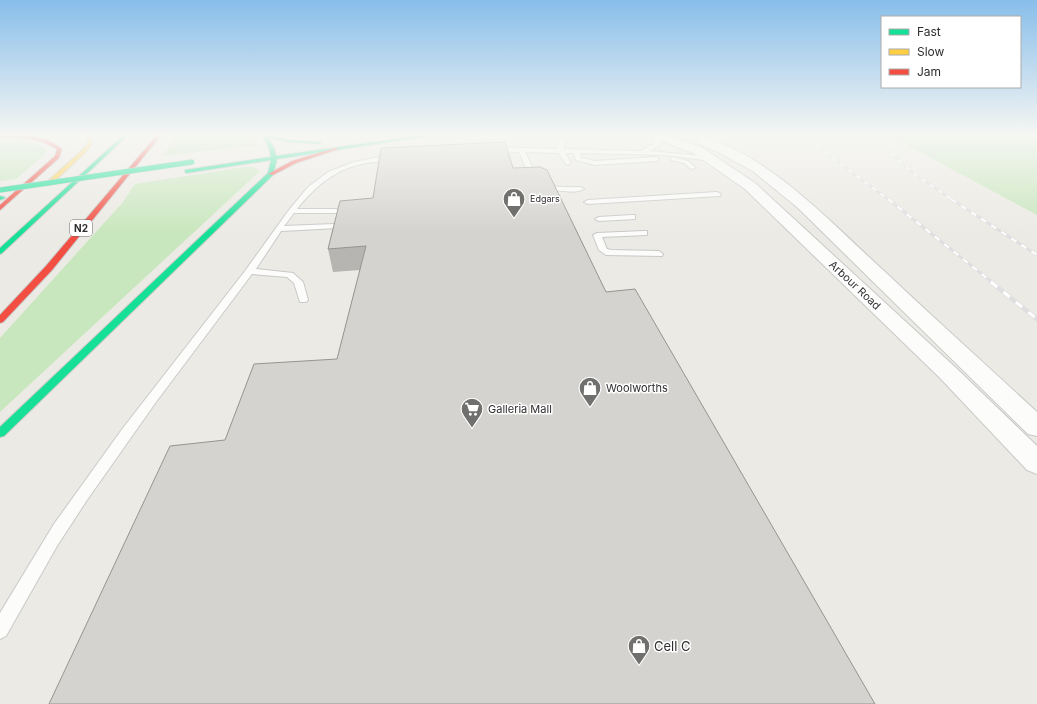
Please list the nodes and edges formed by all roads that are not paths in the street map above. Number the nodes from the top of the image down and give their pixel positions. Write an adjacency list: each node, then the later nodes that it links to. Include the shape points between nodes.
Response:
1 (46, 167): 20 (main road)
2 (67, 167): 16 (main road)
3 (92, 167): 28 (main road)
4 (133, 167): 32 (main road, N2, via 49,268)
5 (159, 167): 15 (main road, bridge)
6 (207, 167): 18 (main road)
7 (275, 167): 13 (main road)
8 (285, 167): 13 (main road)
9 (347, 167): 21 (lane, via 323,178 309,190)
10 (529, 167): 14 (lane, via 538,184 560,189)
11 (730, 167): 35 (street, Arbour Road, via 948,373)
12 (753, 167): 33 (street, Arbour Road, via 803,205)
13 (271, 174): 34 (main road)
14 (580, 189)
15 (0, 190)
16 (37, 194)
17 (717, 194): 19 (lane)
18 (0, 198)
19 (588, 202)
20 (0, 208)
21 (293, 210): 22 (lane); 26 (lane)
22 (336, 211)
23 (632, 217): 24 (lane)
24 (599, 219)
25 (335, 226): 26 (lane)
26 (280, 229): 30 (lane)
27 (644, 233): 29 (lane, via 597,235 603,250 609,253)
28 (0, 252)
29 (659, 254)
30 (249, 271): 31 (lane, via 290,274 298,282); 36 (lane, via 136,418 58,530)
31 (303, 300)
32 (0, 320)
33 (1037, 427)
34 (0, 433)
35 (1037, 463)
36 (0, 630)

